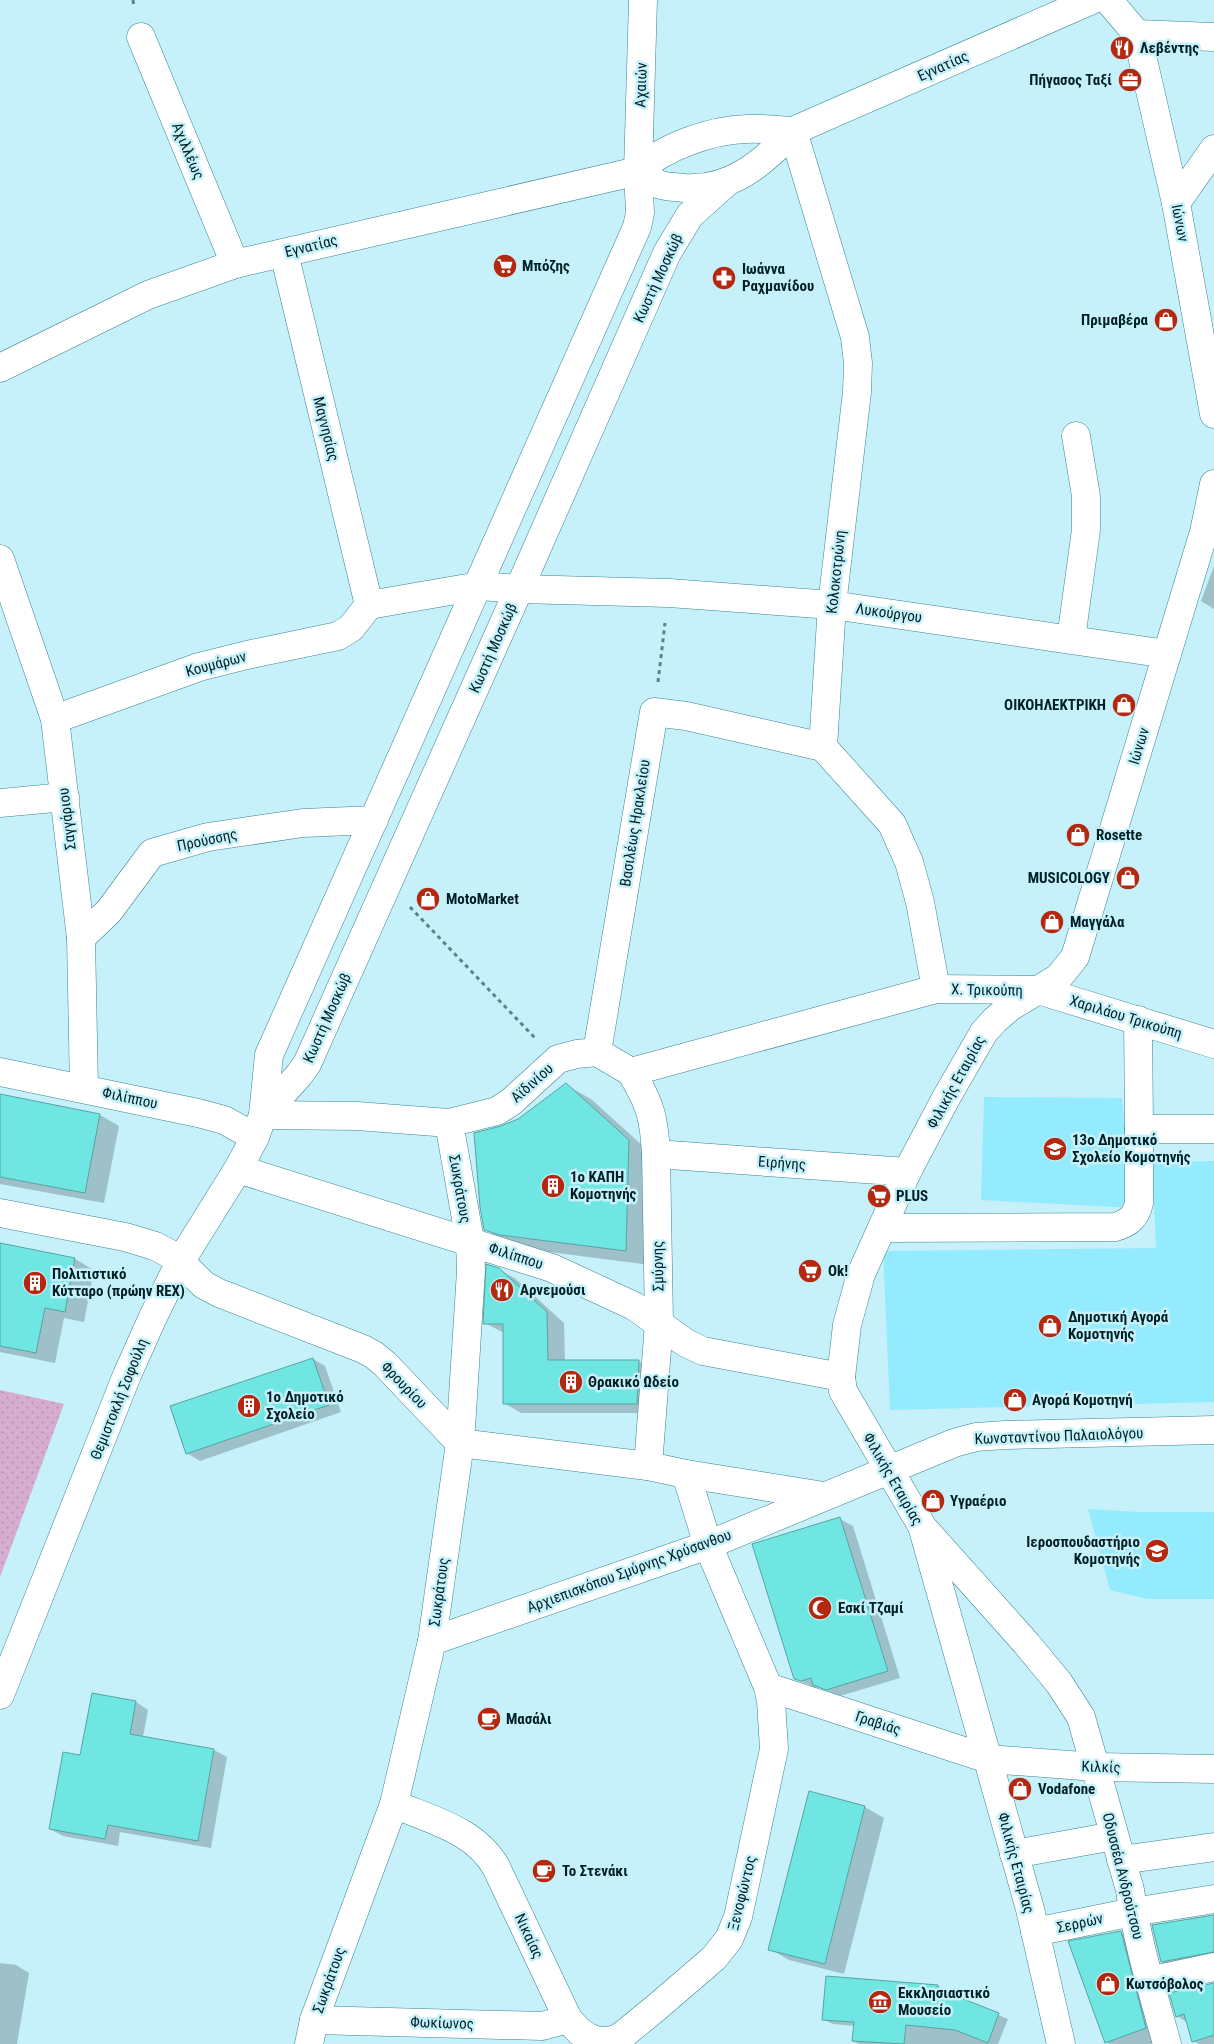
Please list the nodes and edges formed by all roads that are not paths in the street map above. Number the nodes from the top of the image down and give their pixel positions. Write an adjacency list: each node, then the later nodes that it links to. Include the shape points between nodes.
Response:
1 (643, 0): 9 (street, Αχαιών)
2 (1092, 0): 7 (street, Εγνατίας)
3 (1108, 0): 4 (street)
4 (1137, 34): 6 (street); 11 (street, Ιώνων)
5 (141, 37): 13 (street, Αχιλλέως)
6 (1214, 37)
7 (793, 131): 9 (street, via 744,129 698,138 650,159); 10 (street, via 761,163); 23 (street, Κολοκοτρώνη, via 855,337 858,363)
8 (1214, 148): 11 (street)
9 (638, 171): 10 (street, via 658,184 673,187 692,188); 12 (street, Εγνατίας); 20 (street, via 640,213 637,228)
10 (727, 182): 21 (street, Κωστή Μοσκώβ, via 690,215 667,253)
11 (1176, 203): 15 (street, Ιώνων)
12 (284, 253): 13 (street, Εγνατίας); 22 (street, Μαγνησίας)
13 (235, 264): 14 (street, Εγνατίας, via 148,295)
14 (0, 368)
15 (1214, 414)
16 (1076, 436): 24 (street, via 1086,496 1086,530)
17 (1214, 484): 18 (street, Ιώνων)
18 (1209, 534): 25 (street, Ιώνων)
19 (0, 559): 26 (street, Σαγγάριου)
20 (479, 586): 21 (street, Λυκούργου); 22 (street, Λυκούργου); 30 (street)
21 (520, 589): 23 (street, Λυκούργου, via 668,593); 41 (street, Κωστή Μοσκώβ, via 304,1068)
22 (369, 605): 26 (street, Κουμάρων, via 351,628 338,636 199,667)
23 (832, 605): 24 (street, Λυκούργου); 27 (street, Κολοκοτρώνη)
24 (1071, 639): 25 (street, Λυκούργου)
25 (1167, 654): 33 (street, Ιώνων, via 1075,957 1058,978)
26 (55, 719): 28 (street, Σαγγάριου)
27 (823, 747): 32 (street, via 892,824 909,862 920,902); 36 (street, Βασιλέως Ηρακλείου, via 686,716 654,712)
28 (65, 797): 29 (street); 31 (street, Σαγγάριου)
29 (0, 803)
30 (374, 820): 31 (street, Προύσσης, via 303,824 208,837 152,853 109,910); 41 (street, via 269,1055)
31 (80, 938): 39 (street, Σαγγάριου)
32 (936, 989): 33 (street, Χ. Τρικούπη); 38 (street)
33 (1038, 990): 34 (street, Χαριλάου Τρικούπη); 46 (street, Φιλικής Εταιρίας, via 1010,1007 984,1032)
34 (1138, 1020): 35 (street, Χαριλάου Τρικούπη); 42 (street)
35 (1214, 1044)
36 (597, 1052): 38 (street); 40 (street, Αϊδινίου, via 558,1059 504,1107 490,1114)
37 (0, 1072): 39 (street, Φιλίππου)
38 (631, 1072): 44 (street, Σμύρνης, via 651,1108)
39 (84, 1088): 41 (street, Φιλίππου)
40 (449, 1123): 41 (street, Αϊδινίου, via 357,1116); 49 (street, Σωκράτους)
41 (259, 1126): 45 (street, Θεμιστοκλή Σοφούλη)
42 (1139, 1129): 43 (street); 48 (street, via 1139,1203 1132,1220 1124,1225)
43 (1214, 1129)
44 (656, 1154): 46 (street, Ειρήνης); 51 (street, Σμύρνης)
45 (238, 1169): 49 (street, Φιλίππου); 50 (street, Θεμιστοκλή Σοφούλη)
46 (907, 1172): 48 (street, Φιλικής Εταιρίας)
47 (0, 1213): 50 (street, Φρουρίου, via 139,1240 162,1249)
48 (882, 1228): 52 (street, Φιλικής Εταιρίας, via 861,1274 847,1325)
49 (470, 1241): 51 (street, Φιλίππου, via 552,1268 614,1296); 54 (street, Σωκράτους)
50 (180, 1262): 54 (street, Φρουρίου, via 204,1285 219,1293 374,1355); 63 (street, Θεμιστοκλή Σοφούλη, via 127,1375)
51 (659, 1323): 52 (street, Φιλίππου, via 703,1351); 55 (street, Σμύρνης)
52 (841, 1377): 56 (street, Φιλικής Εταιρίας, via 843,1391)
53 (1214, 1430): 56 (street, Κωνσταντίνου Παλαιολόγου, via 976,1437)
54 (460, 1444): 55 (street); 61 (street, Σωκράτους)
55 (648, 1466): 57 (street)
56 (890, 1470): 58 (street, Κωνσταντίνου Παλαιολόγου); 59 (street, Φιλικής Εταιρίας)
57 (686, 1474): 58 (street); 60 (street)
58 (824, 1496): 60 (street, Αρχιεπισκόπου Σμύρνης Χρύσανθου)
59 (922, 1526): 64 (street, Φιλικής Εταιρίας); 65 (street, Οδυσσέα Ανδρούτσου, via 1059,1684 1081,1717)
60 (708, 1545): 61 (street, Αρχιεπισκόπου Σμύρνης Χρύσανθου); 62 (street)
61 (432, 1641): 67 (street, Σωκράτους)
62 (768, 1687): 64 (street, Γραβιάς); 76 (street, Ξενοφώντος, via 774,1749 735,1928 723,1949)
63 (0, 1694)
64 (988, 1759): 65 (street, Κιλκίς); 70 (street, Φιλικής Εταιρίας)
65 (1096, 1767): 66 (street, Κιλκίς); 69 (street, Οδυσσέα Ανδρούτσου)
66 (1214, 1769)
67 (394, 1804): 77 (street, Νικαίας, via 468,1836 484,1849 496,1867); 78 (street, Σωκράτους)
68 (1214, 1847): 69 (street)
69 (1117, 1848): 70 (street); 72 (street, Οδυσσέα Ανδρούτσου, via 1130,1890)
70 (1014, 1854): 73 (street, Φιλικής Εταιρίας)
71 (1214, 1899): 72 (street, Σερρών)
72 (1132, 1912): 73 (street, Σερρών); 75 (street, Οδυσσέα Ανδρούτσου)
73 (1035, 1932): 79 (street, Φιλικής Εταιρίας)
74 (1214, 1967): 75 (street)
75 (1149, 1981): 80 (street, Οδυσσέα Ανδρούτσου)
76 (658, 2007): 77 (street, Νικαίας, via 628,2032 608,2041 588,2037)
77 (568, 2019): 78 (street, Φωκίωνος, via 542,2026)
78 (312, 2032)
79 (1060, 2044)
80 (1167, 2044)

